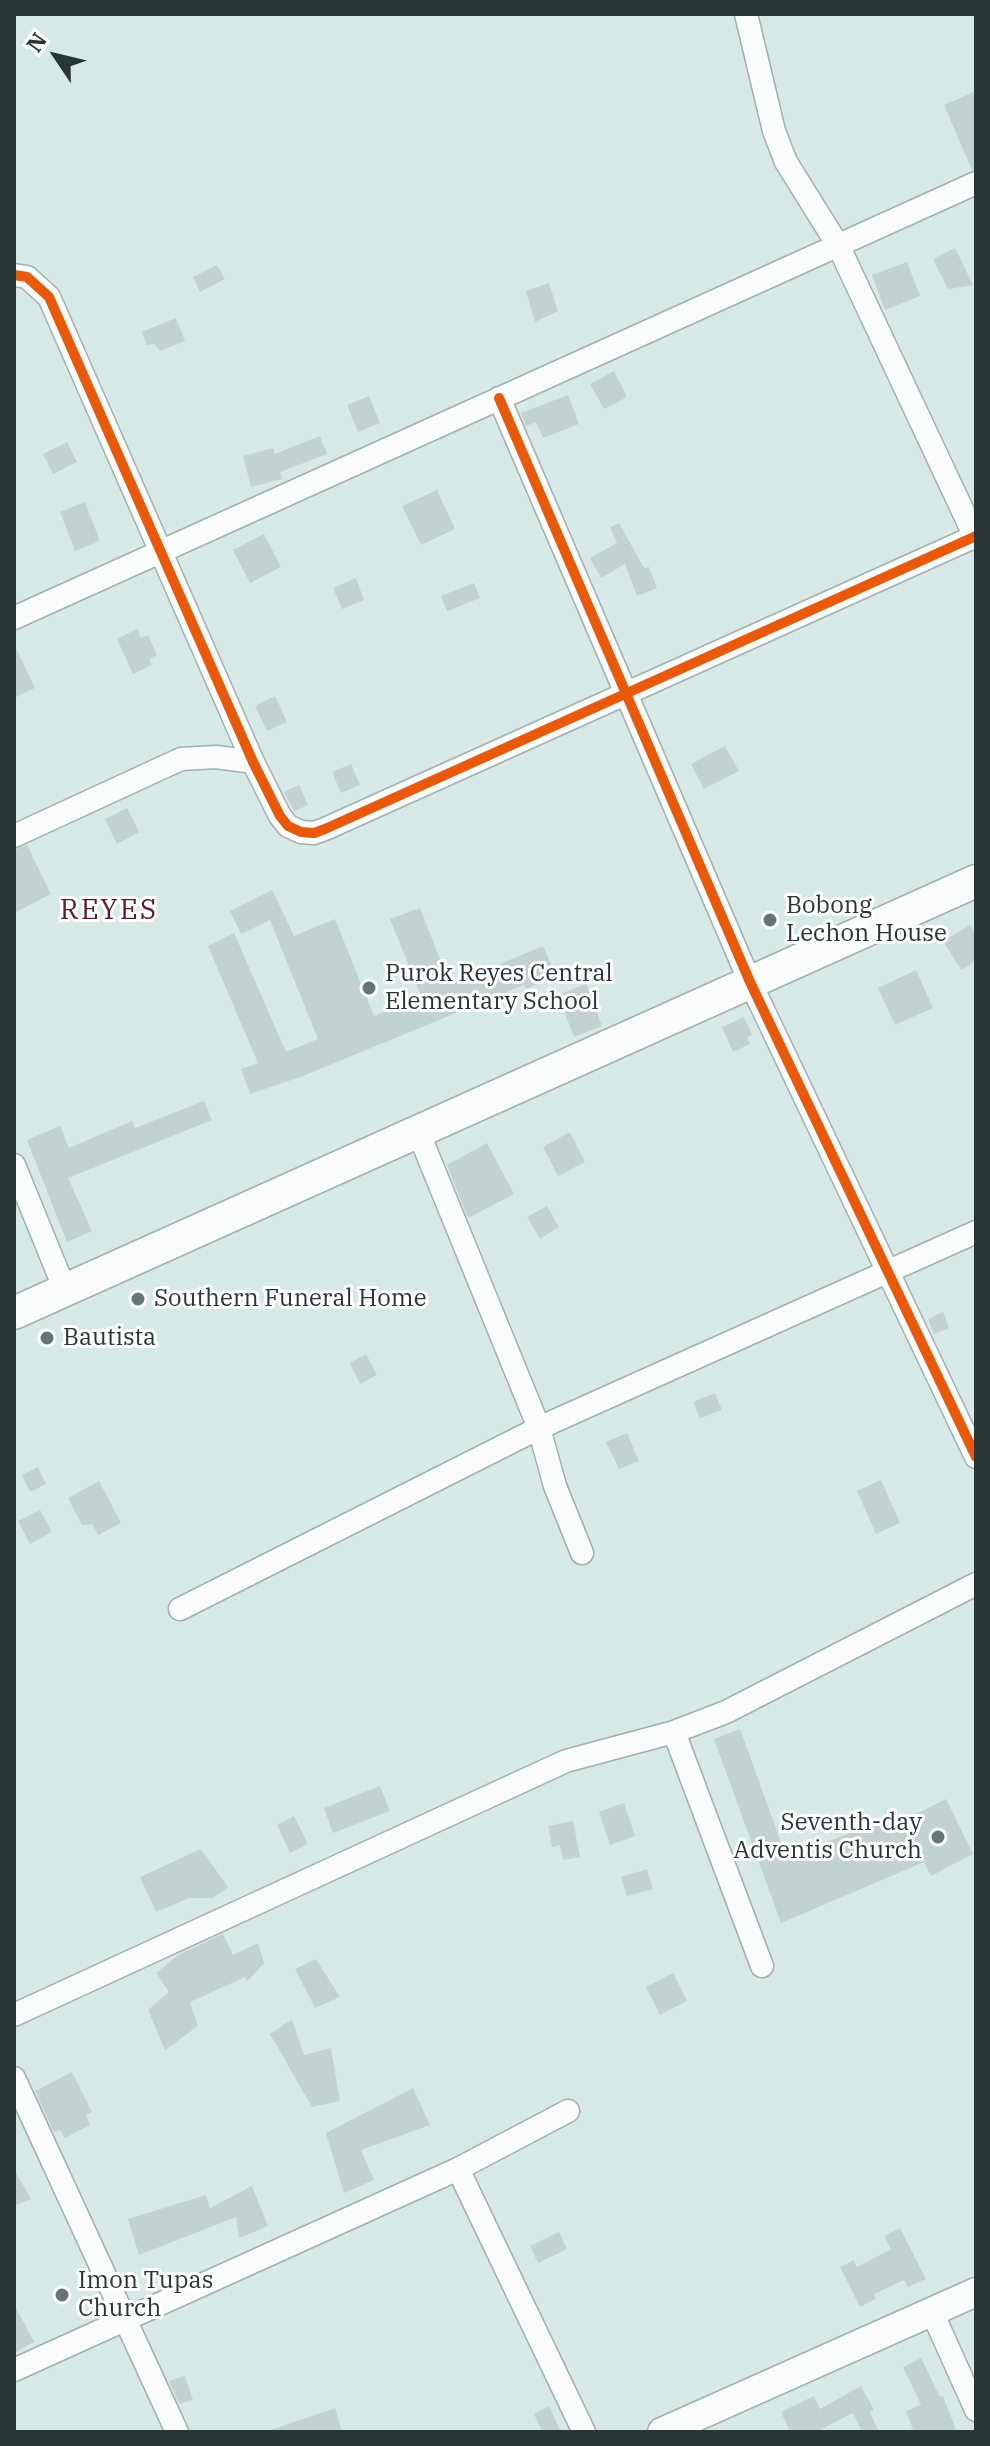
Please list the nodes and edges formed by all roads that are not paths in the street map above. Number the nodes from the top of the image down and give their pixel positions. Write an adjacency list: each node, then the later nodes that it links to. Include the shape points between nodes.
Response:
1 (746, 14): 3 (street, via 782,151)
2 (976, 183): 3 (street)
3 (839, 247): 5 (street); 6 (street)
4 (14, 275): 7 (street, via 27,277 49,297)
5 (499, 398): 7 (street); 9 (street)
6 (976, 537): 9 (street)
7 (160, 553): 8 (street); 10 (street)
8 (14, 618)
9 (627, 694): 10 (street, via 314,833 288,826); 13 (street)
10 (253, 762): 11 (street, via 181,759)
11 (14, 836)
12 (976, 881): 13 (main road)
13 (750, 982): 14 (main road); 17 (street)
14 (417, 1129): 18 (main road); 20 (street)
15 (14, 1165): 18 (street)
16 (976, 1232): 17 (street)
17 (888, 1271): 20 (street); 21 (street)
18 (65, 1290): 19 (main road)
19 (14, 1313)
20 (539, 1428): 22 (street); 24 (street)
21 (976, 1457)
22 (582, 1553)
23 (976, 1584): 25 (street, via 726,1712)
24 (180, 1609)
25 (674, 1732): 26 (street); 27 (street, via 566,1761)
26 (762, 1966)
27 (14, 2015)
28 (14, 2078): 33 (street)
29 (568, 2111): 30 (street)
30 (458, 2169): 33 (street); 37 (street)
31 (976, 2292): 32 (street)
32 (932, 2312): 35 (street); 38 (street)
33 (125, 2320): 34 (street); 36 (street)
34 (14, 2370)
35 (976, 2410)
36 (177, 2432)
37 (584, 2432)
38 (662, 2432)

